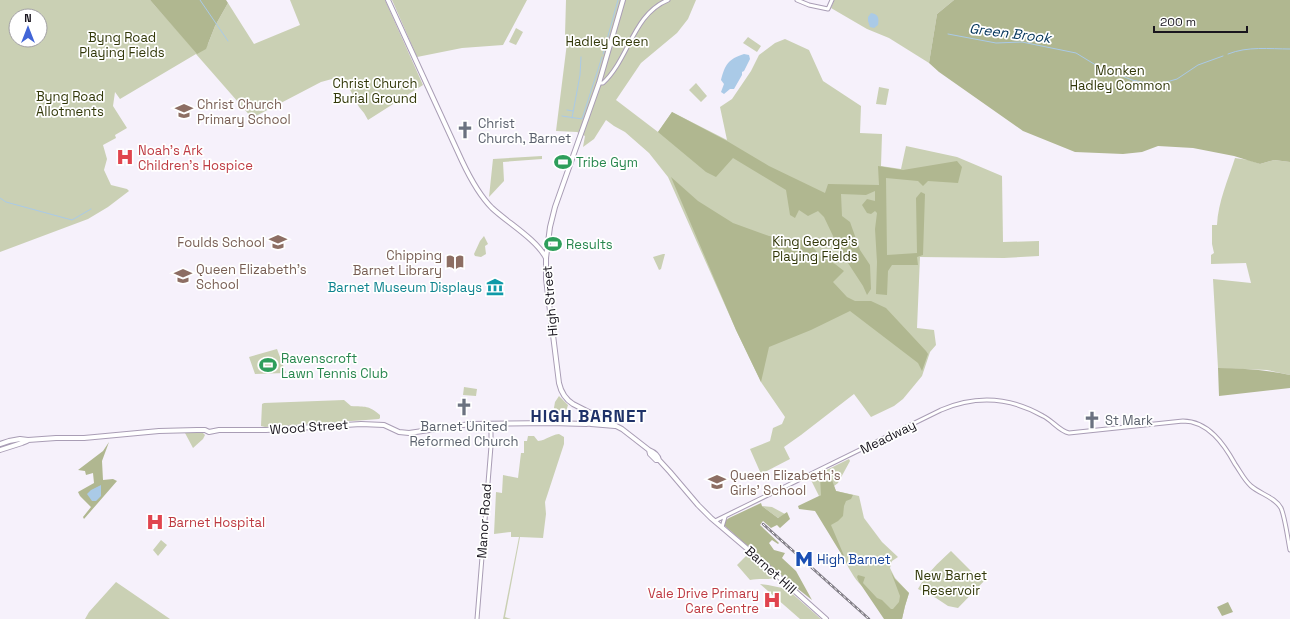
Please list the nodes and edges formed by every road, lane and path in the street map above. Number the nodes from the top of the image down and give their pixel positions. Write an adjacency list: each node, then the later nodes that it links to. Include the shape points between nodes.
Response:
1 (388, 0): 8 (main road, via 474,184 492,208)
2 (623, 0): 6 (main road)
3 (668, 0): 6 (street, via 648,14 611,74 603,83)
4 (798, 0): 5 (street, via 828,9)
5 (832, 0)
6 (599, 83): 7 (main road, High Street, via 555,207)
7 (548, 245): 8 (main road); 9 (main road, High Street)
8 (538, 247): 10 (main road)
9 (548, 250): 10 (main road); 11 (main road, High Street)
10 (543, 252): 11 (main road)
11 (546, 258): 12 (main road, High Street, via 546,289 560,388 568,401)
12 (593, 414): 13 (main road, High Street); 15 (main road)
13 (602, 421): 16 (main road); 16 (main road, Wood Street); 17 (main road, Wood Street); 17 (main road, High Street)
14 (490, 424): 15 (main road, Wood Street); 18 (main road, Wood Street, via 459,425 409,433 399,432 384,425 361,424 209,432 159,431); 25 (street, Manor Road, via 491,446)
15 (589, 424): 16 (main road, Wood Street)
16 (596, 424)
17 (615, 426): 22 (main road, High Street, via 649,450)
18 (28, 440): 19 (main road, Wood Street); 20 (main road)
19 (0, 444)
20 (0, 450)
21 (725, 517): 22 (street, Meadway); 23 (street); 24 (street, Meadway, via 933,414 960,403 992,400 1021,406 1048,418 1071,434 1183,420 1198,423 1222,444 1250,486 1279,505)
22 (714, 521): 23 (main road, Barnet Hill)
23 (722, 527): 26 (main road, Barnet Hill)
24 (1290, 550)
25 (477, 619)
26 (826, 619)

